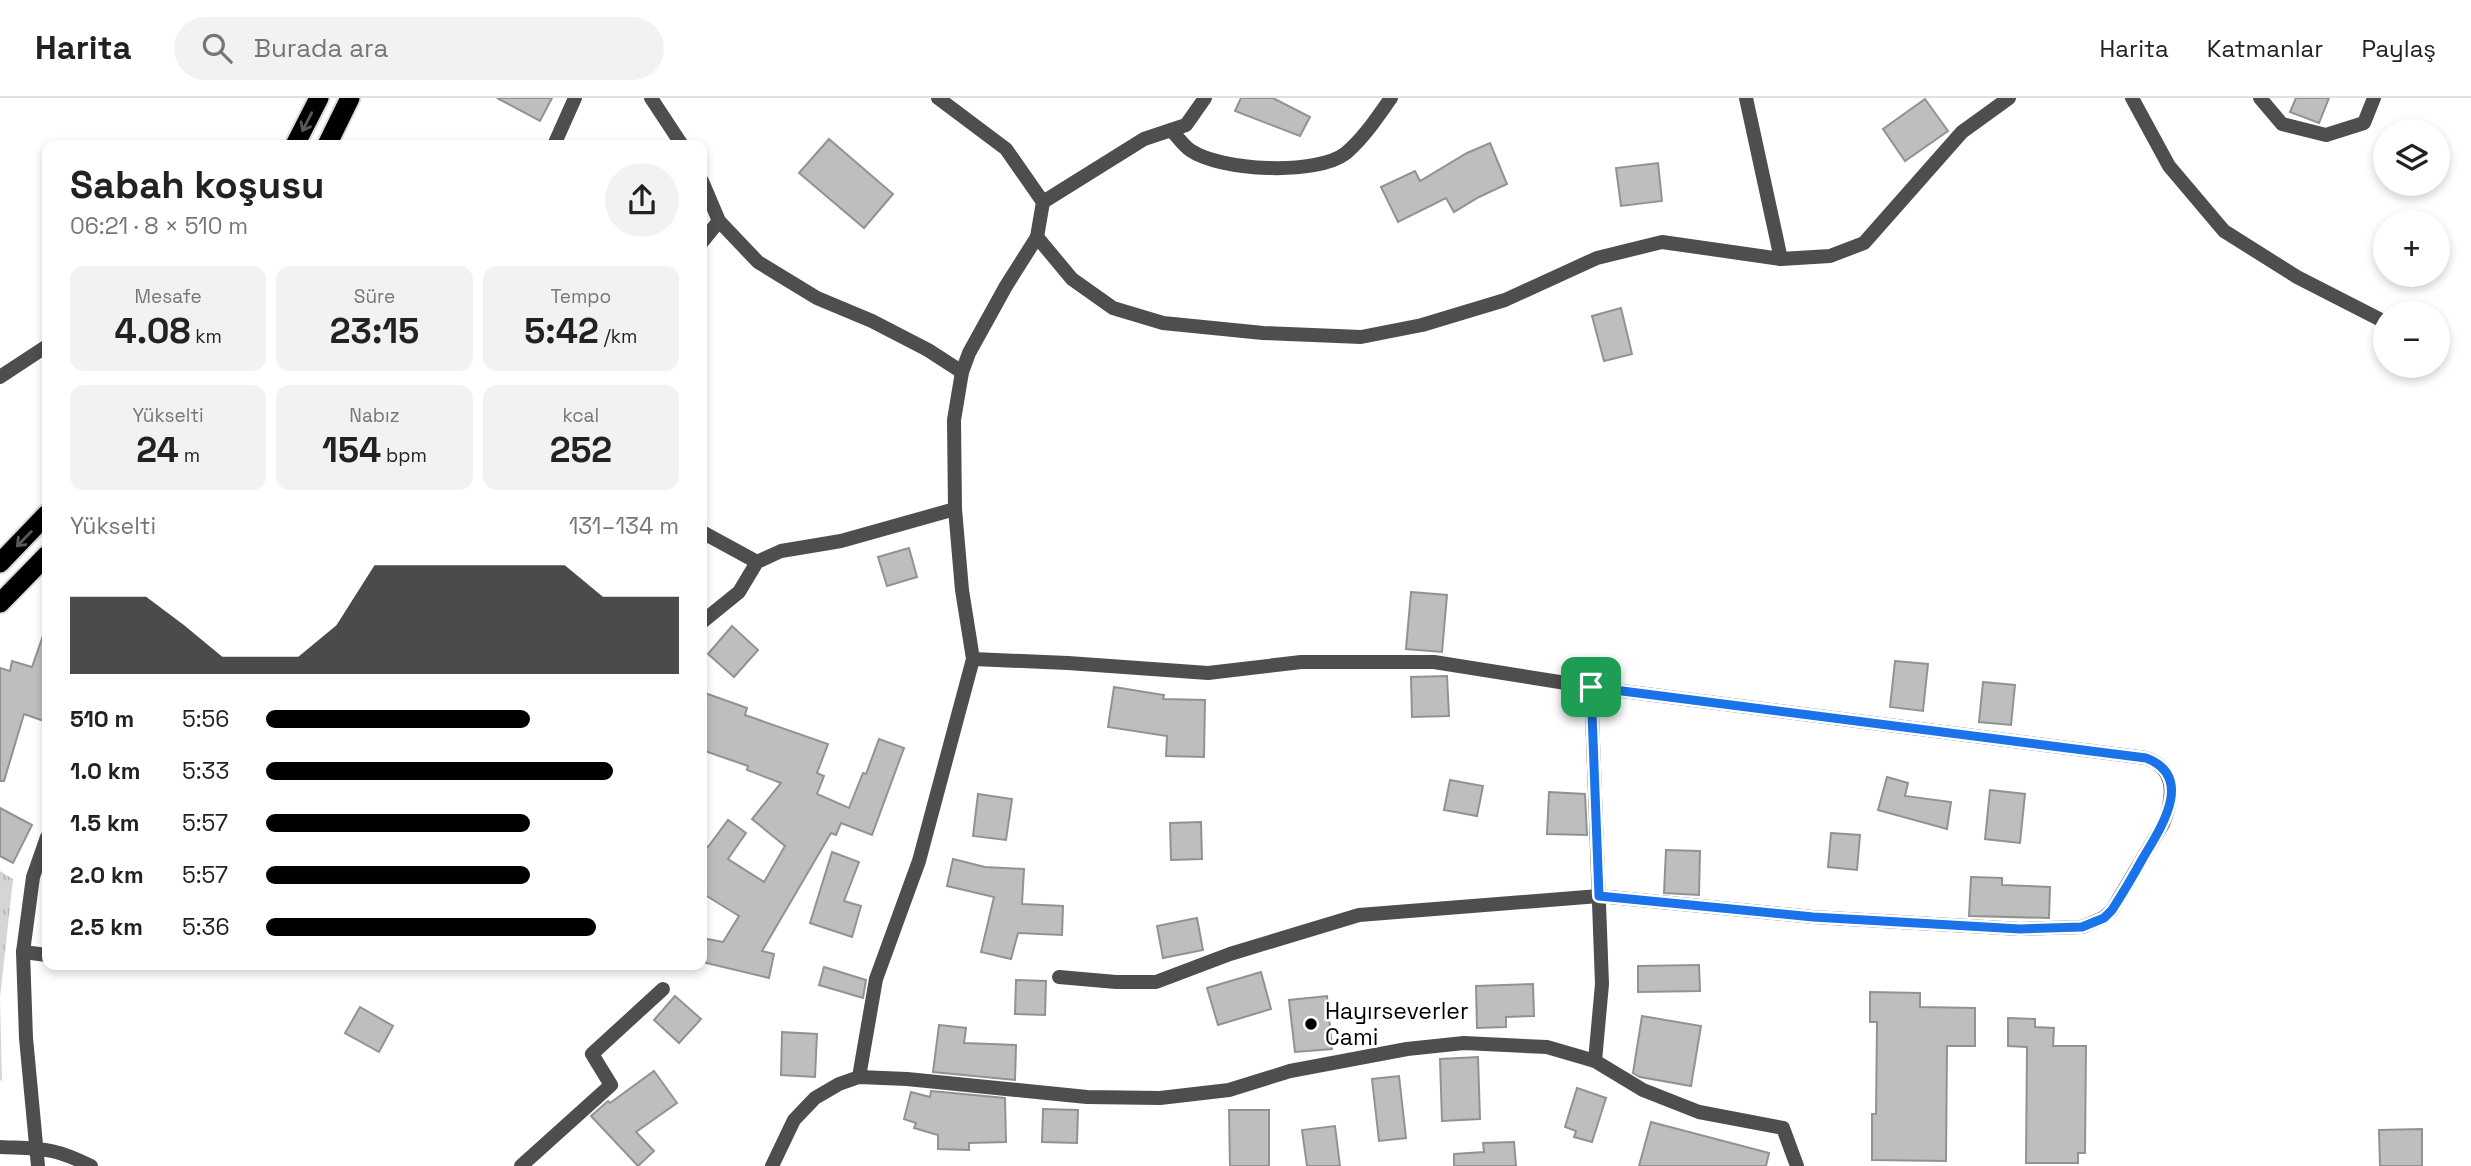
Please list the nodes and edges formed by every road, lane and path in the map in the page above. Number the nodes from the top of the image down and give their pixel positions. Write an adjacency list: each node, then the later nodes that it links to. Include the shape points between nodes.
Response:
1 (319, 98): 14 (highway, one-way to 14)
2 (349, 98): 15 (highway)
3 (575, 98): 16 (street)
4 (651, 98): 17 (street)
5 (938, 98): 19 (street, via 1006,149)
6 (1205, 98): 13 (street, via 1186,125)
7 (1391, 98): 13 (street, via 1345,154 1313,166 1271,168 1218,162 1190,150)
8 (1746, 98): 23 (street)
9 (2009, 98): 23 (street, via 1962,132 1864,243 1830,256)
10 (2132, 98): 24 (street, via 2169,166 2224,231 2297,277)
11 (2260, 98): 12 (street, via 2282,124 2326,135 2364,123)
12 (2374, 98)
13 (1171, 130): 19 (street, via 1144,139)
14 (298, 140)
15 (329, 140)
16 (556, 140)
17 (679, 140)
18 (707, 193): 20 (street)
19 (1044, 202): 22 (street)
20 (719, 221): 21 (street); 26 (street, via 758,262 817,298 928,349)
21 (707, 236)
22 (1037, 237): 23 (street, via 1072,279 1113,308 1163,323 1361,337 1422,325 1505,300 1597,258 1662,242); 26 (street)
23 (1781, 259)
24 (2373, 316)
25 (42, 349): 27 (street)
26 (962, 372): 28 (street, via 954,420)
27 (0, 377)
28 (955, 509): 32 (street, via 841,541 781,551); 36 (street)
29 (42, 519): 33 (highway, one-way to 33)
30 (707, 535): 32 (street)
31 (42, 560): 34 (highway)
32 (757, 562): 35 (street, via 739,592)
33 (0, 563)
34 (0, 603)
35 (707, 618)
36 (973, 659): 37 (street, via 1208,673 1301,662 1434,662); 45 (street, via 919,861 876,979)
37 (1591, 687): 39 (street); 39 (street, via 2146,758 2162,767 2172,787 2163,824 2112,910 2082,927 2020,929 1813,917)
38 (42, 851): 40 (street, via 33,877)
39 (1599, 896): 42 (street, via 1359,915 1156,982); 44 (street, via 1602,984)
40 (23, 952): 41 (street); 47 (street, via 26,1038)
41 (42, 954)
42 (1059, 977)
43 (663, 989): 50 (street, via 592,1054 611,1085)
44 (1595, 1061): 45 (street, via 1547,1047 1464,1043 1290,1070 1229,1090 1160,1098 1087,1097); 52 (street, via 1643,1090 1699,1112 1783,1128)
45 (859, 1077): 51 (street, via 815,1098 794,1120)
46 (0, 1147): 47 (street)
47 (38, 1147): 48 (street); 49 (street, via 63,1152)
48 (38, 1166)
49 (91, 1166)
50 (521, 1166)
51 (772, 1166)
52 (1797, 1166)

